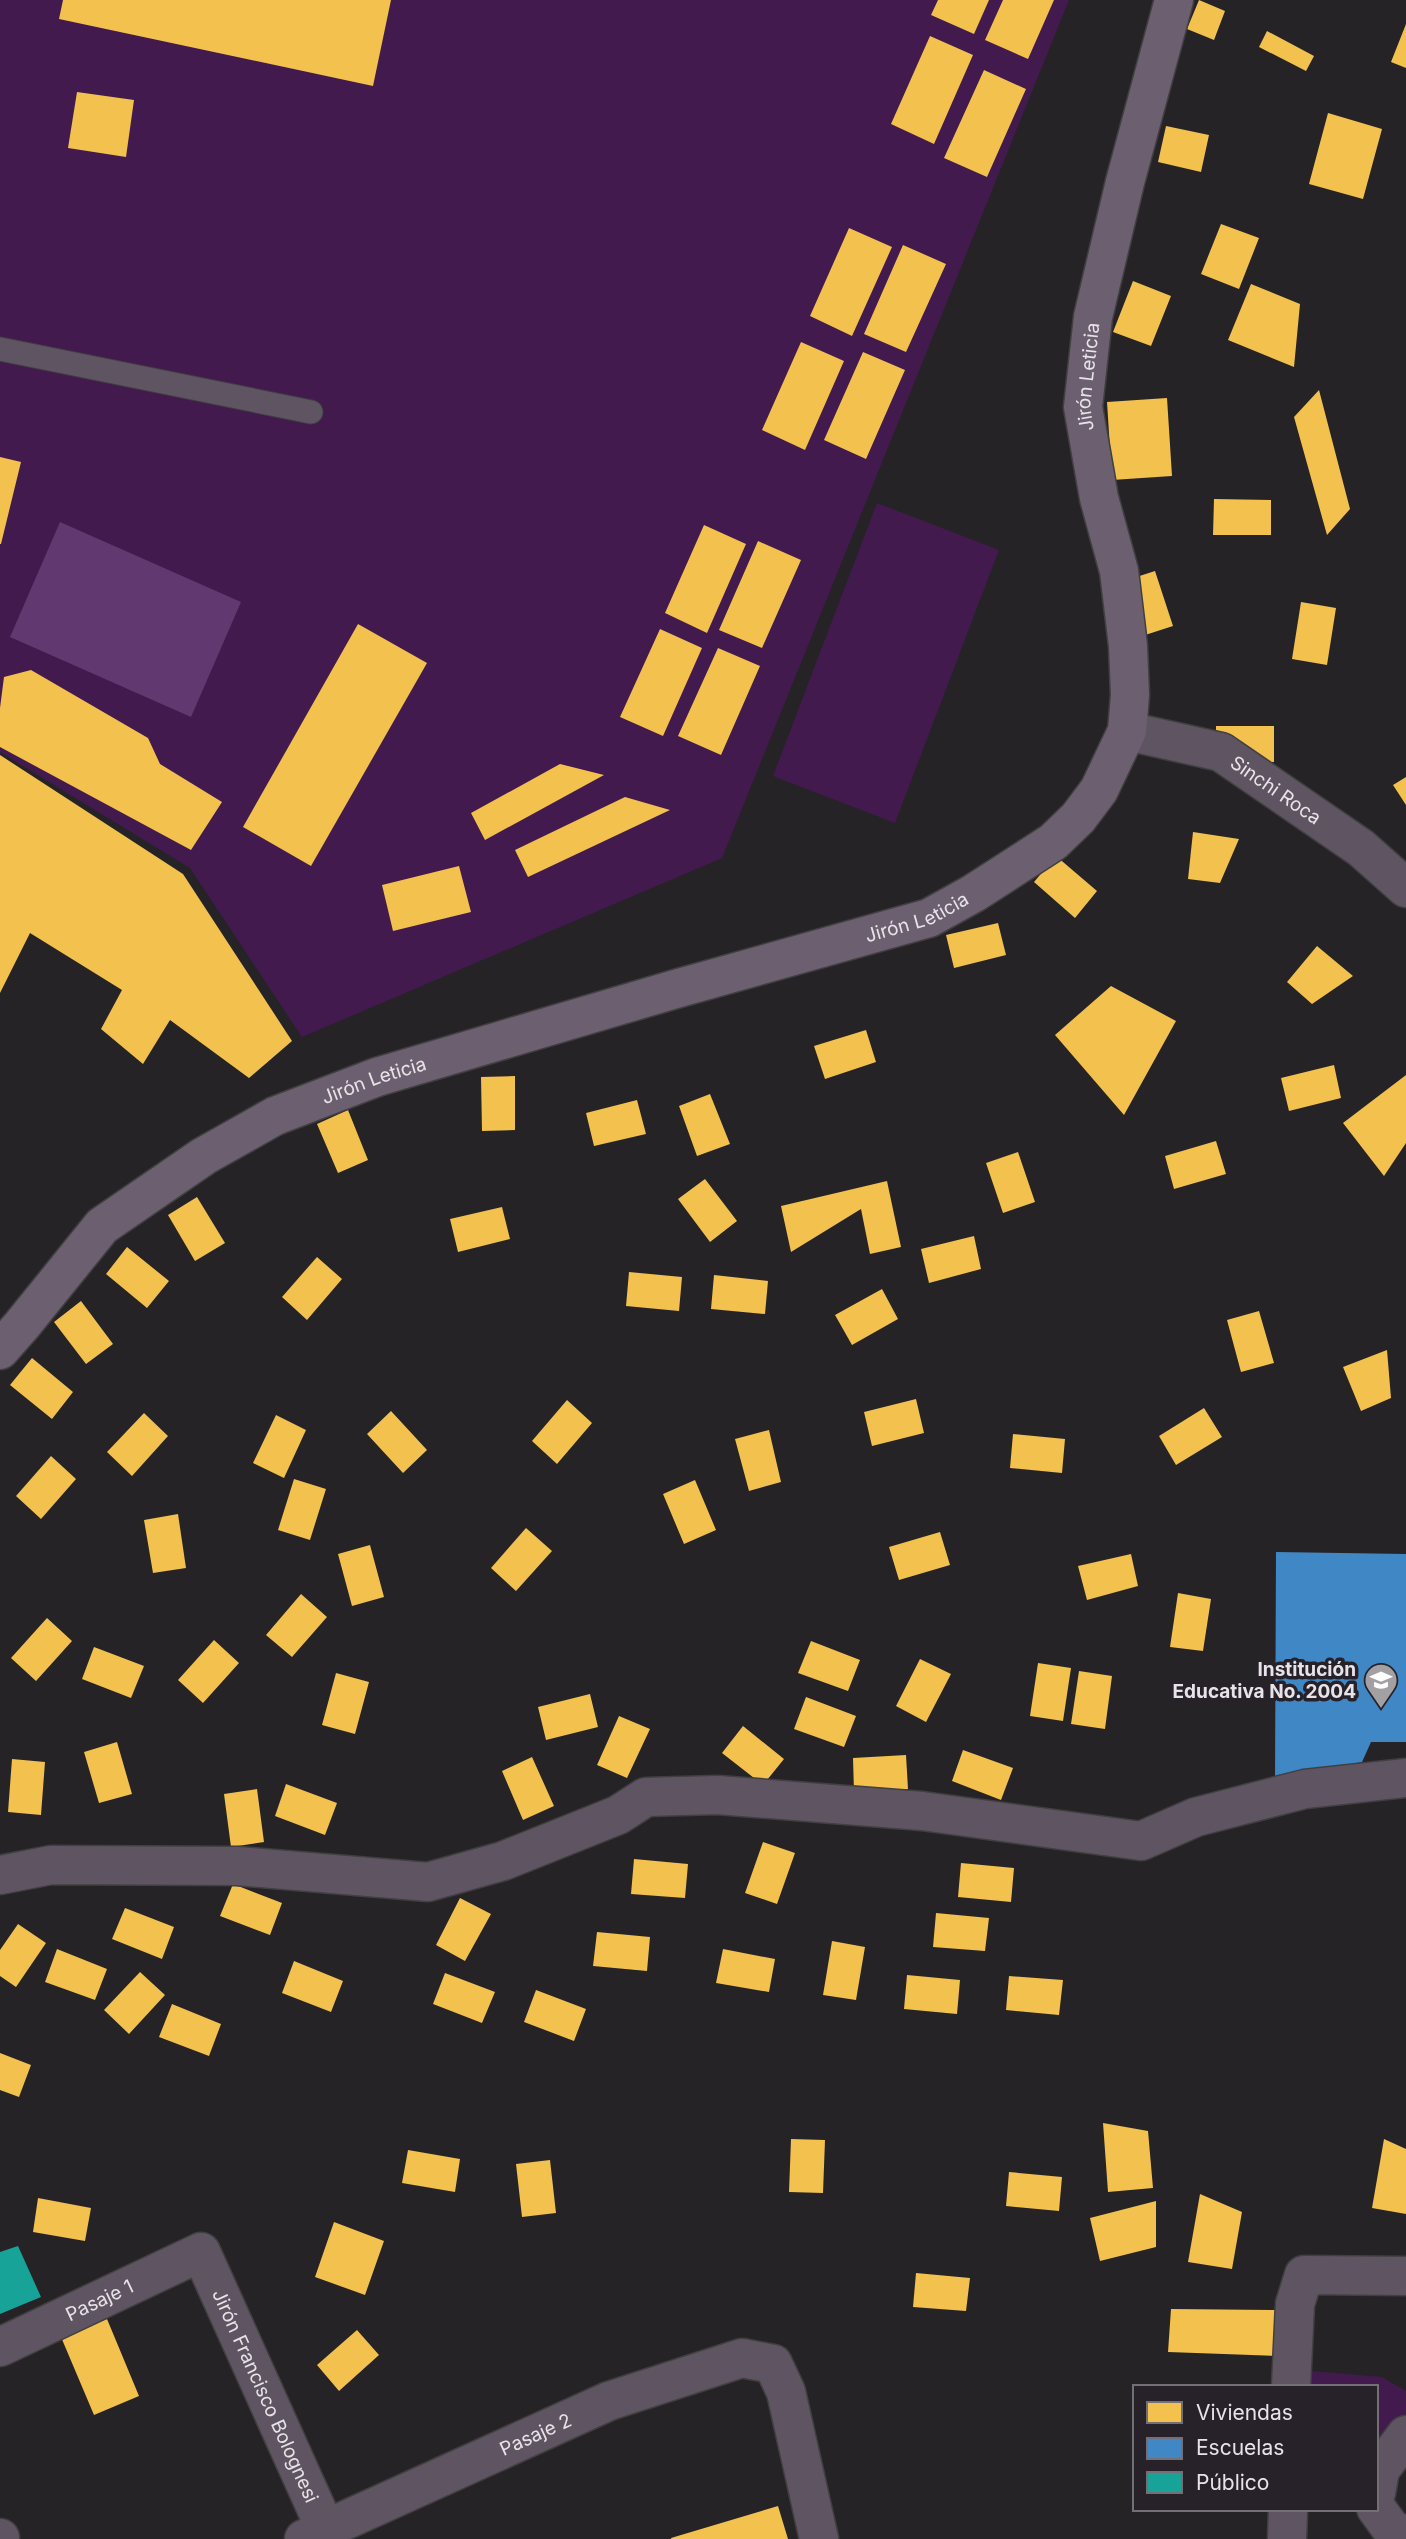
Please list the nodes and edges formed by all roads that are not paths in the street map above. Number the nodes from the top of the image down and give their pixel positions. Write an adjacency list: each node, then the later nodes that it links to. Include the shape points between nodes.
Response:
1 (1174, 0): 4 (street, Jirón Leticia, via 1093,317 1083,407 1098,498 1119,571 1128,646)
2 (0, 349): 3 (lane)
3 (311, 412)
4 (1127, 731): 5 (street, Sinchi Roca, via 1221,752 1361,848); 6 (street, Jirón Leticia, via 1099,790 1053,842 929,918 377,1077 275,1116 204,1156 102,1226)
5 (1406, 888)
6 (0, 1350)
7 (1406, 1778): 8 (street, via 1305,1789 1196,1816 1141,1841 922,1811 718,1795 672,1796 646,1797 618,1815 503,1861 428,1882 237,1866 51,1865)
8 (0, 1875)
9 (201, 2252): 11 (street, Pasaje 1); 18 (street, Jirón Francisco Bolognesi)
10 (1406, 2276): 12 (street, via 1304,2275 1295,2304)
11 (0, 2347)
12 (1292, 2385)
13 (1406, 2435): 14 (street, via 1380,2470)
14 (1378, 2482)
15 (1288, 2511): 20 (street)
16 (1378, 2511): 17 (street, via 1392,2530)
17 (1406, 2535)
18 (320, 2536): 19 (street, Pasaje 2, via 609,2401 742,2358 773,2364 786,2392)
19 (819, 2539)
20 (1287, 2539)

